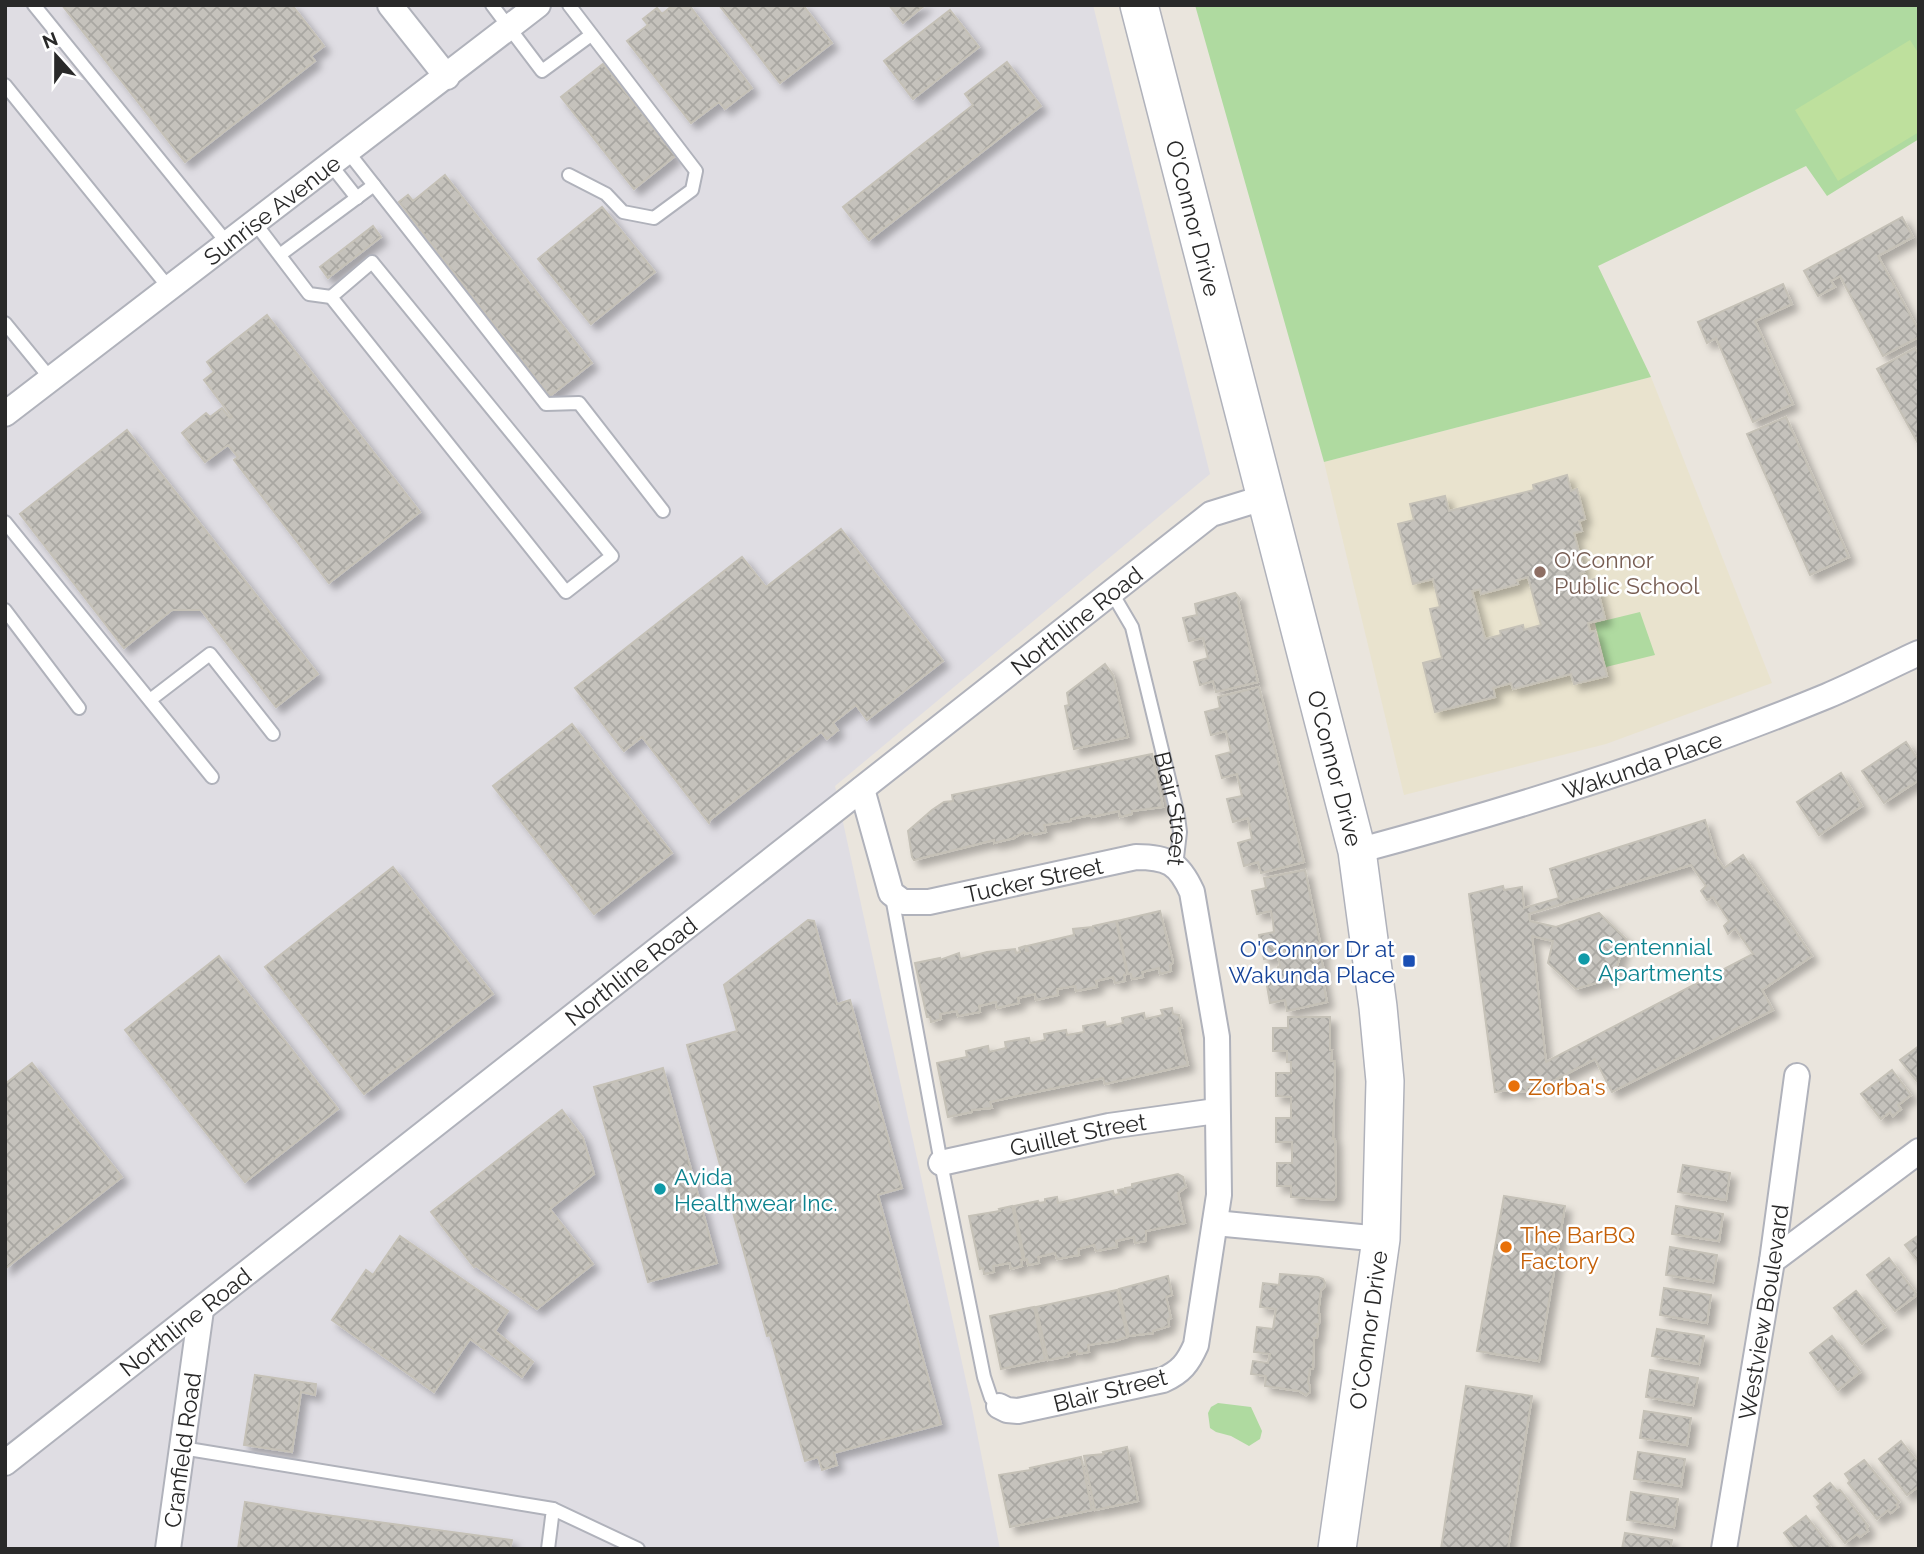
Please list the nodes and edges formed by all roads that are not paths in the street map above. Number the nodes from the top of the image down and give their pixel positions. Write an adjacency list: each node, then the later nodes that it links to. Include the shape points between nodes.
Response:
1 (34, 5): 16 (lane)
2 (390, 5): 9 (street)
3 (492, 5): 7 (lane)
4 (538, 5): 7 (street, Sunrise Avenue)
5 (569, 5): 8 (lane)
6 (1139, 5): 23 (main road, O'Connor Drive)
7 (508, 29): 8 (lane, via 542,71); 9 (street, Sunrise Avenue)
8 (591, 35): 12 (lane, via 696,171 692,190 654,218 623,212 607,194)
9 (447, 77): 11 (street, Sunrise Avenue)
10 (5, 85): 18 (lane)
11 (340, 159): 13 (lane); 14 (lane); 15 (street, Sunrise Avenue)
12 (569, 175)
13 (374, 185): 14 (lane); 24 (lane, via 546,404 579,402)
14 (357, 198): 17 (lane)
15 (255, 223): 16 (street, Sunrise Avenue); 17 (lane)
16 (228, 244): 18 (street, Sunrise Avenue)
17 (281, 254): 19 (lane, via 309,294)
18 (169, 288): 21 (street, Sunrise Avenue)
19 (331, 297): 19 (lane, via 372,262 612,556 566,592)
20 (5, 324): 21 (lane)
21 (51, 379): 22 (street, Sunrise Avenue)
22 (5, 414)
23 (1266, 498): 26 (street, Northline Road, via 1211,514); 34 (main road, O'Connor Drive)
24 (663, 511)
25 (5, 522): 29 (lane)
26 (1112, 593): 33 (street, Northline Road); 35 (lane, Blair Street, via 1132,627 1178,816)
27 (5, 610): 30 (lane)
28 (1919, 653): 34 (street, Wakunda Place, via 1829,695 1672,756 1556,795)
29 (150, 700): 31 (lane, via 210,654); 32 (lane)
30 (79, 708)
31 (273, 734)
32 (212, 777)
33 (862, 789): 36 (street, Blair Street); 44 (street, Northline Road)
34 (1357, 851): 42 (main road, O'Connor Drive, via 1385,1081)
35 (1176, 866): 36 (street, Tucker Street, via 1164,859 1136,857 929,902 903,902); 38 (street, Blair Street, via 1192,892 1217,1037)
36 (891, 893): 40 (lane, Blair Street)
37 (1797, 1076): 43 (street, Westview Boulevard)
38 (1216, 1111): 40 (street, Guillet Street, via 1134,1122); 41 (street, Blair Street, via 1219,1195)
39 (1919, 1151): 43 (street)
40 (940, 1163): 45 (lane, Blair Street, via 984,1377)
41 (1215, 1223): 42 (street); 45 (street, Blair Street, via 1196,1345 1177,1374 1018,1411)
42 (1381, 1239): 52 (main road, O'Connor Drive)
43 (1772, 1261): 53 (street, Westview Boulevard)
44 (201, 1310): 46 (street, Cranfield Road); 47 (street, Northline Road)
45 (999, 1406)
46 (182, 1448): 48 (lane); 49 (street, Cranfield Road)
47 (5, 1463)
48 (553, 1509): 50 (lane); 51 (lane)
49 (168, 1549)
50 (548, 1549)
51 (638, 1549)
52 (1337, 1549)
53 (1724, 1549)

